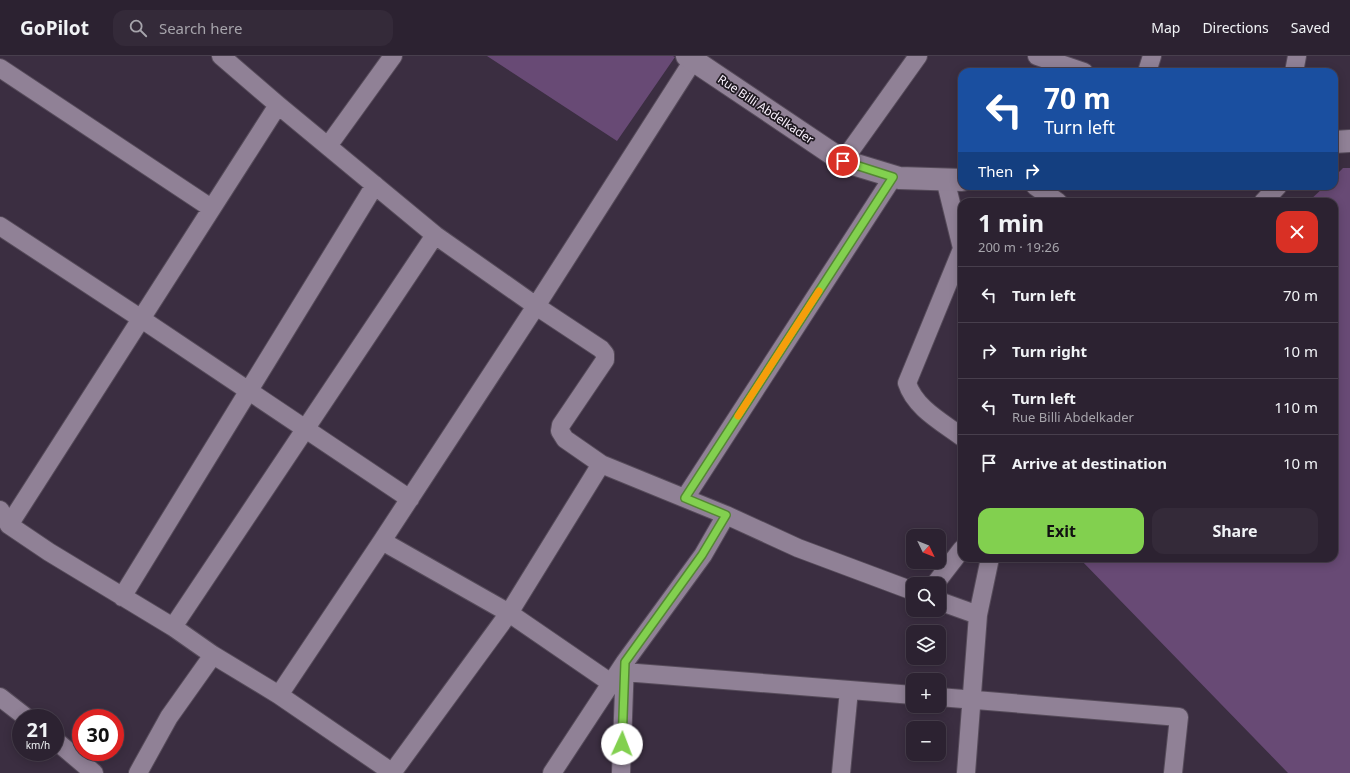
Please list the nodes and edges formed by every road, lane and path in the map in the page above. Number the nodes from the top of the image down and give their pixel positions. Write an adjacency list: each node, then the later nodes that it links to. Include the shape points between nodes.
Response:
1 (220, 56): 12 (street)
2 (393, 56): 15 (street)
3 (918, 56): 16 (street)
4 (1037, 56): 9 (street)
5 (1152, 56): 10 (street)
6 (1297, 56): 11 (street)
7 (692, 57): 16 (street, Rue Billi Abdelkader); 29 (street)
8 (0, 68): 24 (street)
9 (1072, 68)
10 (1148, 68)
11 (1295, 68)
12 (278, 105): 15 (street); 24 (street)
13 (1350, 141): 14 (street)
14 (1338, 142)
15 (328, 146): 19 (street)
16 (843, 161): 17 (street, Rue Billi Abdelkader)
17 (893, 177): 18 (street, Rue Billi Abdelkader); 35 (street)
18 (954, 180): 25 (street)
19 (375, 185): 27 (street); 31 (street)
20 (1041, 190): 22 (street)
21 (1274, 190): 23 (street)
22 (1052, 198)
23 (1267, 198)
24 (211, 208): 30 (street)
25 (958, 214)
26 (0, 226): 30 (street)
27 (435, 235): 29 (street); 32 (street)
28 (958, 258): 33 (street, via 906,383 917,403)
29 (536, 306): 34 (street, via 596,345 605,354 605,360 561,425 560,431 566,439); 36 (street)
30 (140, 318): 31 (street); 38 (street)
31 (248, 391): 32 (street); 44 (street)
32 (305, 429): 36 (street); 48 (street)
33 (958, 434)
34 (600, 464): 35 (street); 46 (street)
35 (685, 498): 37 (street)
36 (410, 499): 39 (street)
37 (726, 515): 43 (street, via 798,548); 50 (street, via 702,555)
38 (4, 517): 44 (street, via 49,552)
39 (382, 542): 46 (street); 54 (street)
40 (958, 553): 42 (street)
41 (989, 562): 47 (street)
42 (939, 577)
43 (906, 588)
44 (122, 597): 48 (street)
45 (946, 604): 47 (street)
46 (509, 613): 51 (street); 62 (street)
47 (978, 615): 57 (street)
48 (173, 627): 49 (street)
49 (212, 655): 54 (street); 61 (street, via 169,718)
50 (624, 667): 51 (street); 52 (street); 64 (street)
51 (611, 683): 63 (street)
52 (849, 690): 53 (street); 65 (street)
53 (906, 694)
54 (279, 695): 62 (street)
55 (0, 697): 58 (street)
56 (946, 698): 57 (street)
57 (972, 700): 66 (street); 67 (street, via 1179,717)
58 (15, 709)
59 (64, 748): 60 (street)
60 (94, 773)
61 (138, 773)
62 (393, 773)
63 (552, 773)
64 (621, 773)
65 (841, 773)
66 (966, 773)
67 (1173, 773)

